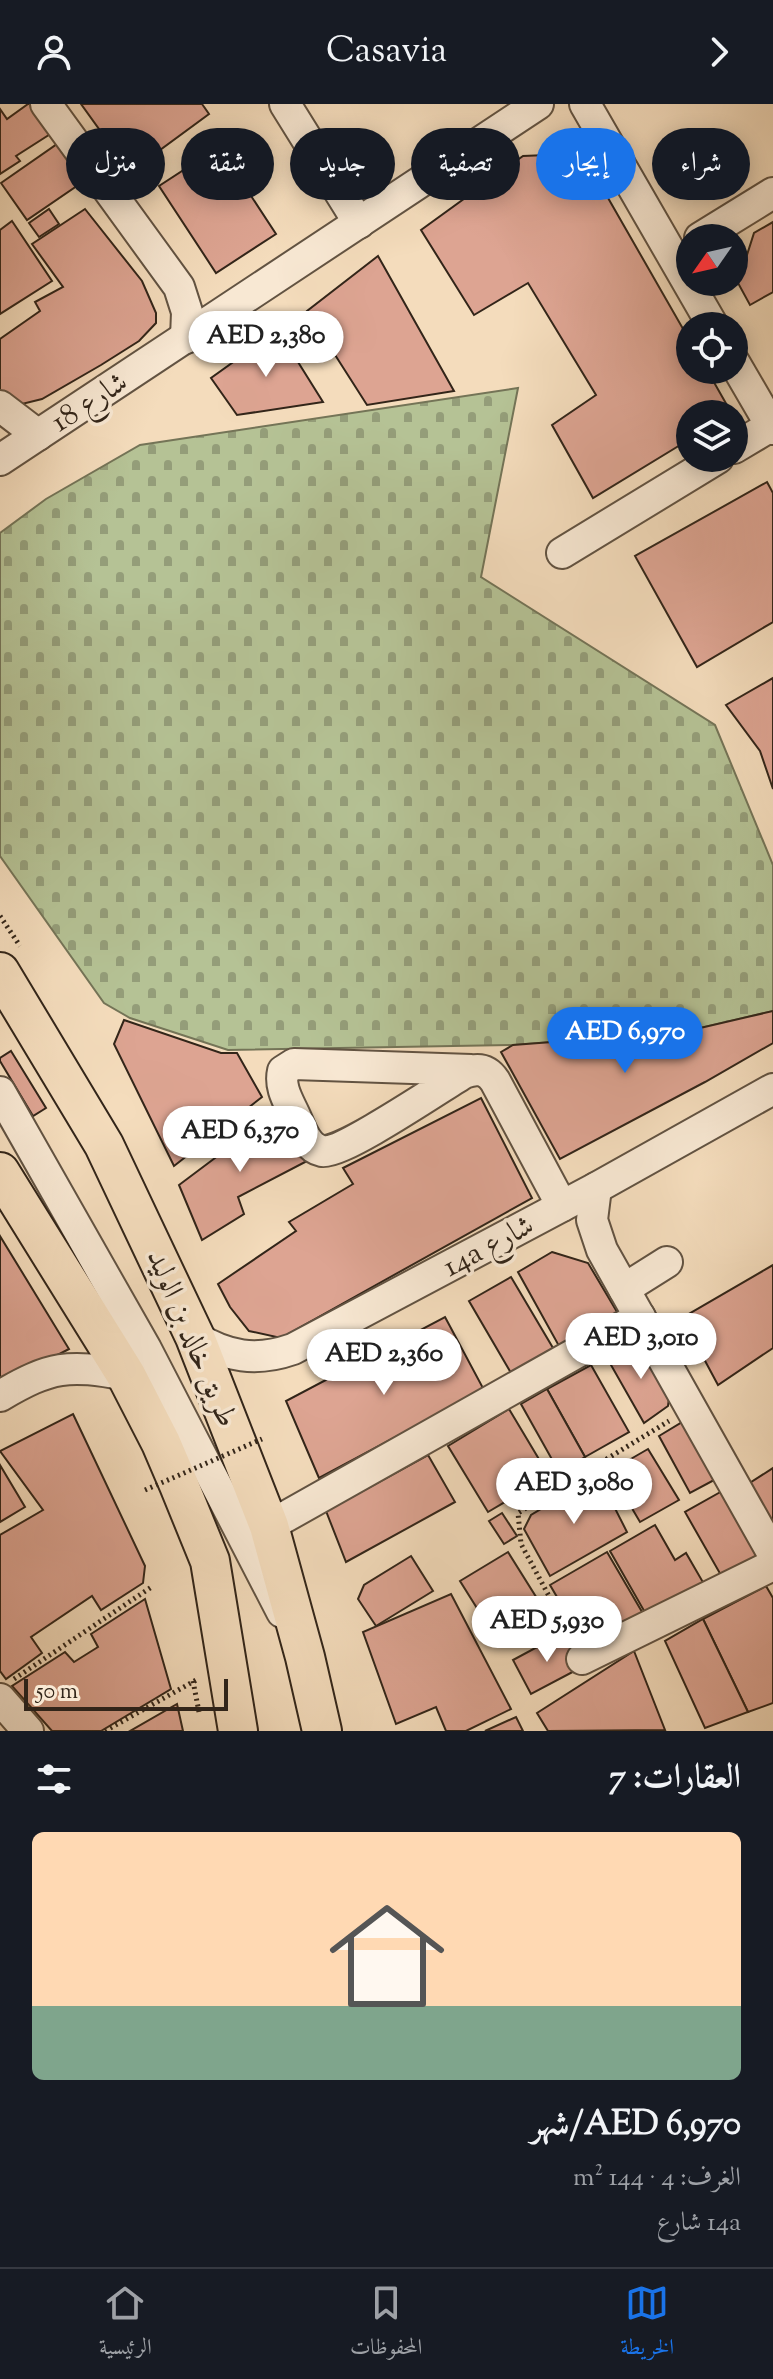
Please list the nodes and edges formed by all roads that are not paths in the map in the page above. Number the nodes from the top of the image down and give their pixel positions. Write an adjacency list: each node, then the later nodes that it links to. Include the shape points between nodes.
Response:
1 (46, 104): 9 (street, via 179,287 187,312)
2 (285, 104): 6 (street)
3 (538, 104): 6 (street, شارع 18)
4 (585, 104): 8 (street)
5 (773, 193): 7 (street)
6 (359, 223): 9 (street, شارع 18)
7 (723, 224)
8 (676, 242)
9 (186, 338): 13 (street, شارع 18)
10 (747, 384): 12 (street)
11 (0, 406): 13 (street)
12 (772, 428): 14 (street)
13 (38, 435): 15 (street, شارع 18)
14 (748, 441)
15 (0, 460)
16 (695, 472): 17 (street)
17 (562, 553)
18 (0, 972): 28 (main road, طريق خالد بن الوليد, via 104,1145)
19 (471, 1070): 19 (street, via 324,1152 303,1136 281,1083 283,1071 294,1064); 24 (street, via 485,1071 495,1081)
20 (0, 1092): 35 (street, via 146,1349)
21 (765, 1102): 23 (street, 14a شارع)
22 (0, 1172): 29 (main road)
23 (596, 1188): 24 (street, 14a شارع); 26 (street, via 596,1235)
24 (562, 1206): 28 (street, 14a شارع, via 293,1349 252,1358 212,1348)
25 (667, 1262): 26 (street)
26 (624, 1289): 27 (street)
27 (640, 1317): 31 (street); 32 (street)
28 (195, 1337): 31 (main road, طريق خالد بن الوليد)
29 (126, 1375): 30 (street, via 62,1368); 33 (main road)
30 (0, 1396)
31 (269, 1526): 35 (main road, طريق خالد بن الوليد)
32 (773, 1554)
33 (210, 1561): 39 (main road); 40 (main road)
34 (773, 1565): 36 (street)
35 (305, 1657): 41 (main road, طريق خالد بن الوليد)
36 (582, 1659)
37 (1, 1694): 38 (street)
38 (28, 1731)
39 (238, 1731)
40 (265, 1731)
41 (322, 1731)

